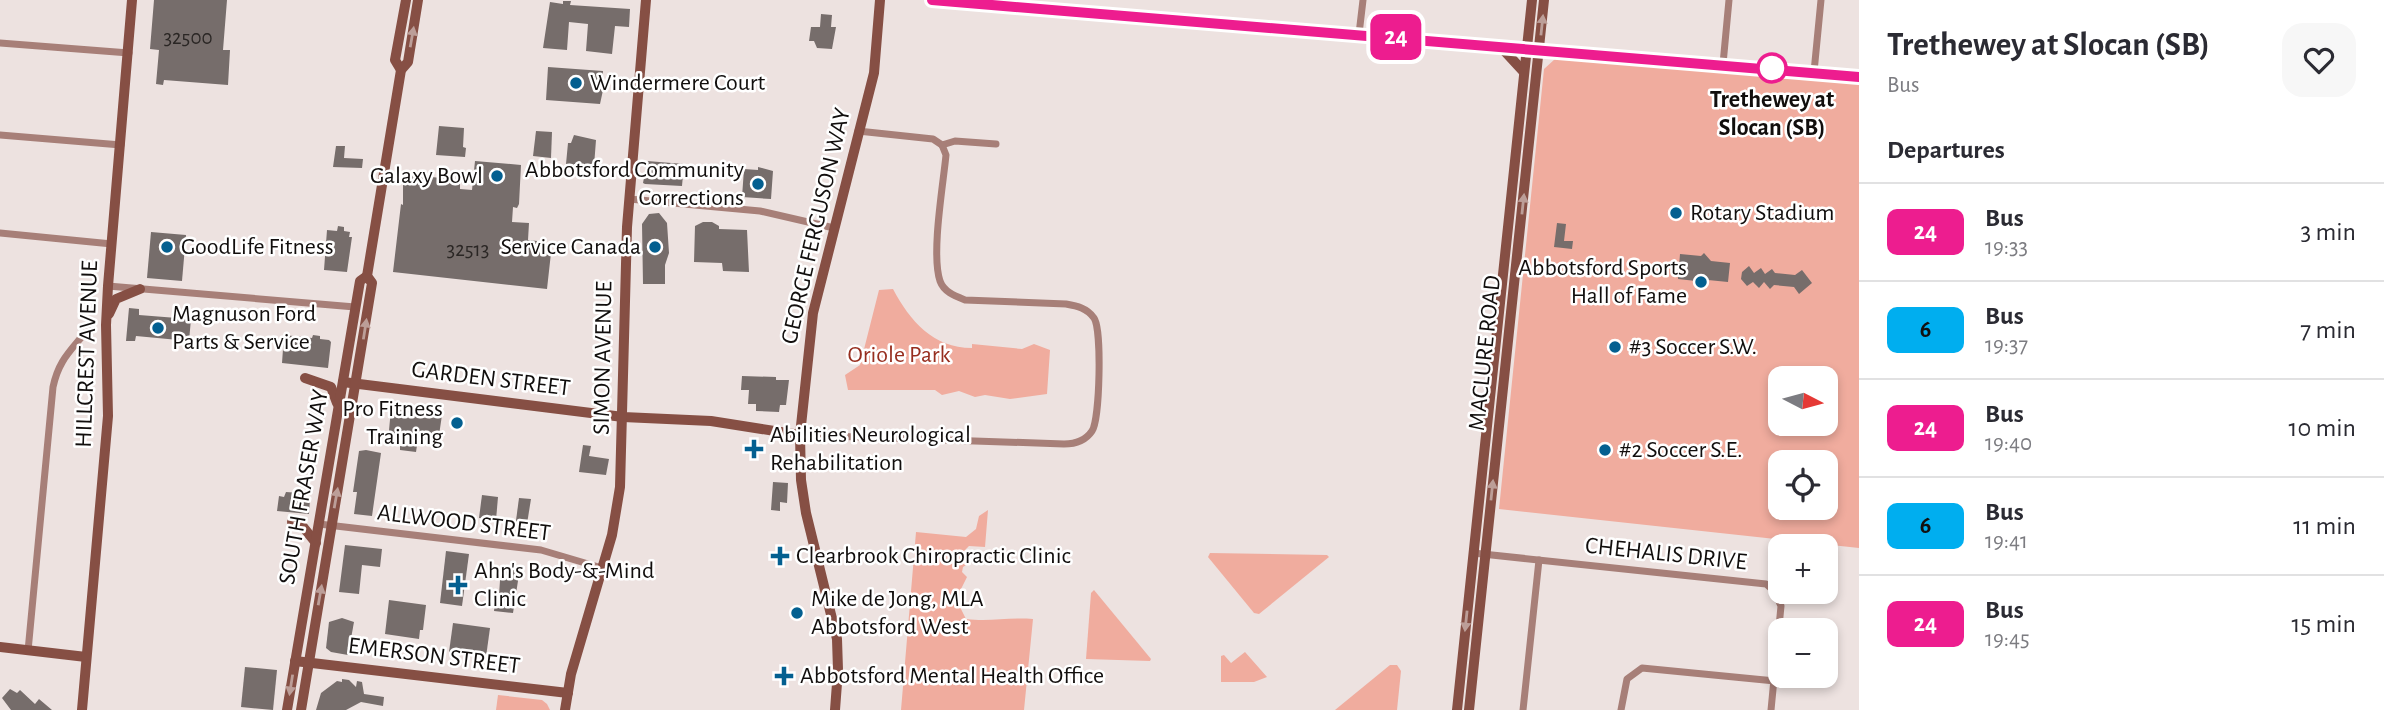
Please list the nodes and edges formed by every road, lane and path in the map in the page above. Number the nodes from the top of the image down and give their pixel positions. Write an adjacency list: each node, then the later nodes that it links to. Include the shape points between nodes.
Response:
1 (132, 0): 18 (main road, HILLCREST AVENUE)
2 (646, 0): 29 (main road, SIMON AVENUE)
3 (880, 0): 24 (main road, GEORGE FERGUSON WAY, via 875,64)
4 (932, 0): 12 (main road)
5 (1363, 0): 13 (street)
6 (1532, 0): 16 (main road, MACLURE ROAD)
7 (1544, 0): 17 (main road, MACLURE ROAD, one-way to 7)
8 (1730, 0): 19 (street)
9 (1821, 0): 22 (street)
10 (405, 1): 20 (main road, SOUTH FRASER WAY, via 395,60)
11 (418, 1): 20 (main road, SOUTH FRASER WAY, one-way to 11, via 408,62)
12 (979, 2): 13 (main road)
13 (1359, 34): 15 (main road)
14 (0, 43): 18 (street)
15 (1500, 46): 16 (main road); 21 (main road)
16 (1527, 48): 17 (main road); 21 (main road, MACLURE ROAD)
17 (1539, 49): 19 (main road); 49 (main road, MACLURE ROAD, one-way to 17)
18 (129, 53): 27 (main road, HILLCREST AVENUE)
19 (1723, 64): 22 (main road)
20 (401, 70): 33 (main road, SOUTH FRASER WAY)
21 (1524, 72): 48 (main road, MACLURE ROAD)
22 (1814, 72): 23 (main road)
23 (1859, 77)
24 (858, 131): 28 (street, via 933,139); 30 (main road, GEORGE FERGUSON WAY)
25 (0, 135): 27 (street)
26 (996, 144): 28 (street, via 954,141)
27 (121, 145): 32 (main road, HILLCREST AVENUE)
28 (942, 145): 44 (street, via 946,155 937,263 940,282 950,294 965,300 1066,304 1082,307 1095,319 1093,430 1083,440 1064,444)
29 (629, 199): 30 (street, via 760,211); 43 (main road, SIMON AVENUE)
30 (834, 228): 44 (main road, GEORGE FERGUSON WAY, via 808,341)
31 (0, 233): 32 (street)
32 (112, 244): 34 (main road, HILLCREST AVENUE)
33 (367, 276): 36 (main road, SOUTH FRASER WAY, via 360,281); 41 (main road, SOUTH FRASER WAY, one-way to 33, via 372,283)
34 (108, 286): 35 (street); 37 (main road, HILLCREST AVENUE)
35 (140, 289): 36 (street); 37 (main road, via 117,299)
36 (355, 307): 40 (main road, SOUTH FRASER WAY)
37 (106, 325): 55 (main road, HILLCREST AVENUE, via 108,416)
38 (88, 329): 54 (street, via 64,355 53,387)
39 (305, 378): 42 (main road, via 331,387)
40 (343, 382): 41 (main road, GARDEN STREET); 42 (main road, SOUTH FRASER WAY)
41 (356, 384): 43 (main road, GARDEN STREET); 46 (main road, SOUTH FRASER WAY, one-way to 41)
42 (338, 412): 45 (main road, SOUTH FRASER WAY)
43 (624, 417): 44 (main road, GARDEN STREET, via 711,421); 51 (main road, SIMON AVENUE, via 617,508)
44 (800, 435): 65 (main road, GEORGE FERGUSON WAY, via 806,513 837,639)
45 (319, 524): 46 (street, ALLWOOD STREET); 47 (main road, SOUTH FRASER WAY); 47 (main road, via 292,522)
46 (332, 525): 51 (street, ALLWOOD STREET, via 541,550); 57 (main road, SOUTH FRASER WAY, one-way to 46)
47 (316, 543): 56 (main road, SOUTH FRASER WAY)
48 (1473, 553): 49 (street, CHEHALIS DRIVE); 66 (main road, MACLURE ROAD, one-way to 66)
49 (1485, 554): 50 (street, CHEHALIS DRIVE); 67 (main road, MACLURE ROAD)
50 (1539, 560): 52 (street, CHEHALIS DRIVE, via 1766,584 1781,606); 68 (street)
51 (602, 568): 60 (main road, SIMON AVENUE)
52 (1780, 618)
53 (0, 647): 54 (main road)
54 (29, 651): 55 (main road)
55 (86, 657): 61 (main road, HILLCREST AVENUE)
56 (295, 661): 57 (main road, EMERSON STREET); 62 (main road, SOUTH FRASER WAY, one-way to 62)
57 (309, 662): 60 (main road, EMERSON STREET); 63 (main road, SOUTH FRASER WAY)
58 (1768, 680): 69 (street, via 1642,668 1627,679)
59 (1774, 688): 70 (street, CHEHALIS DRIVE)
60 (568, 693): 64 (main road, SIMON AVENUE)
61 (82, 710)
62 (287, 710)
63 (301, 710)
64 (565, 710)
65 (835, 710)
66 (1457, 710)
67 (1469, 710)
68 (1523, 710)
69 (1621, 710)
70 (1771, 710)

